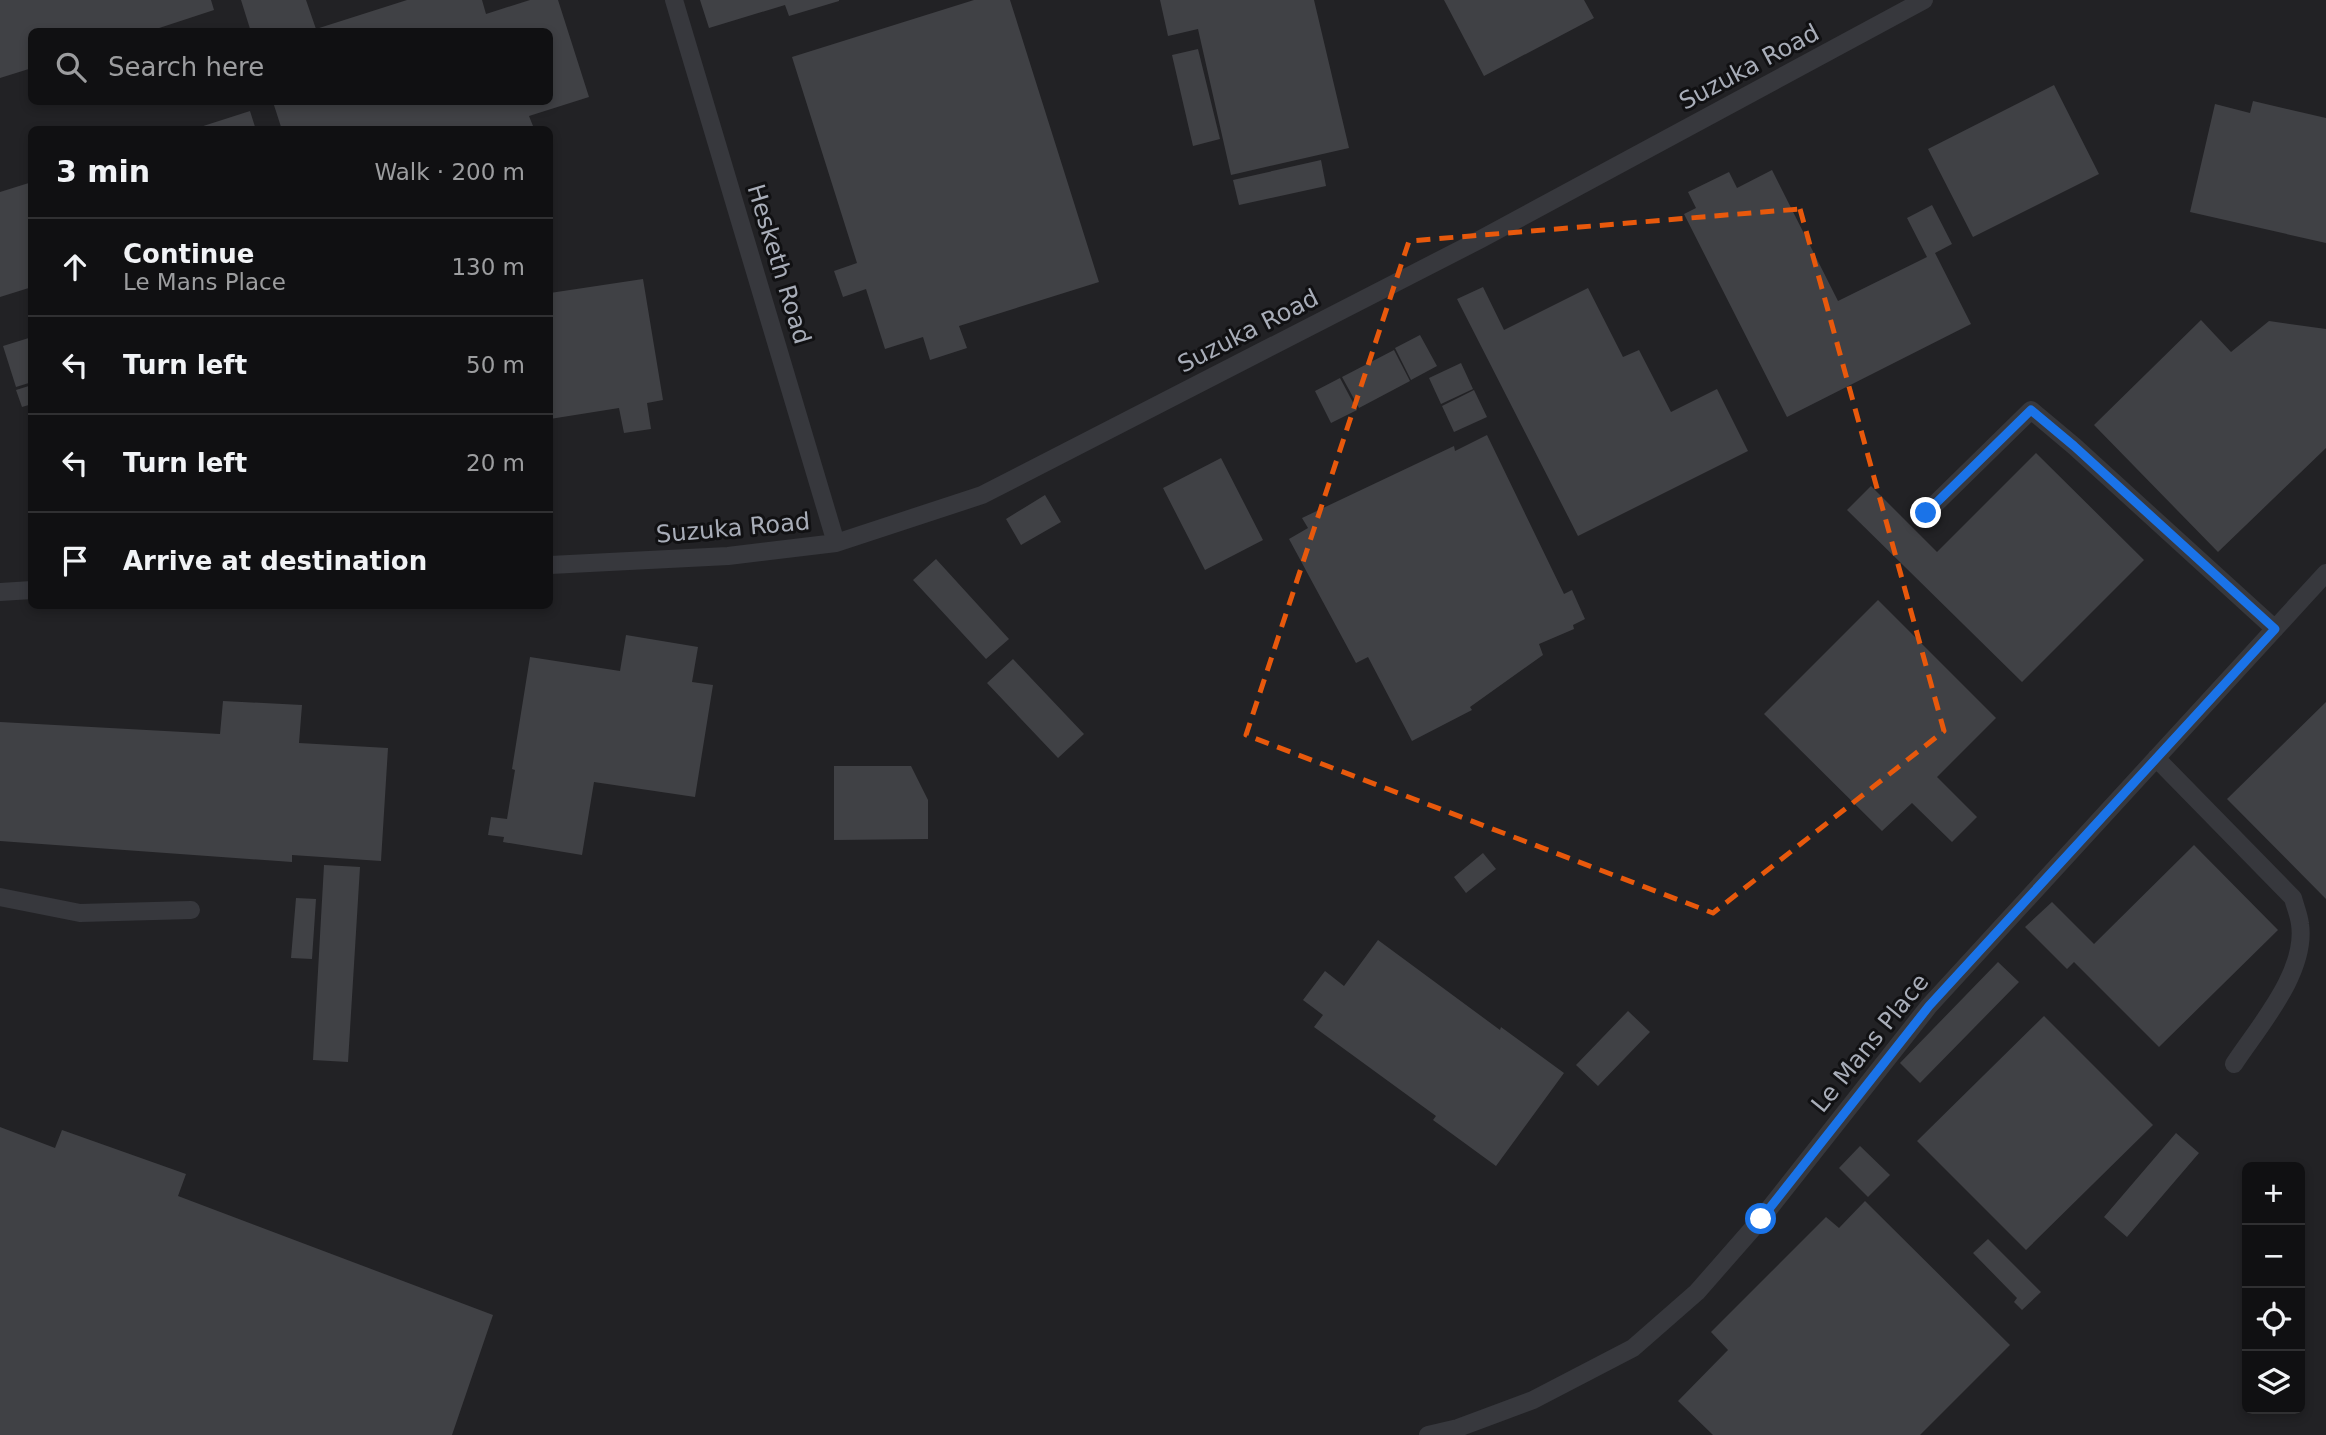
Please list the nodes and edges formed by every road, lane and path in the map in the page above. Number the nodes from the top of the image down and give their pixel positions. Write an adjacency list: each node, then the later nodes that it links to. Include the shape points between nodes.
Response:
1 (674, 0): 4 (lane, Hesketh Road)
2 (1924, 0): 4 (lane, Suzuka Road, via 1481,239 982,495)
3 (1926, 513): 9 (lane, via 2031,410)
4 (836, 543): 5 (lane, Suzuka Road, via 728,556)
5 (553, 565)
6 (2326, 573): 9 (lane, Le Mans Place)
7 (28, 590): 8 (lane)
8 (0, 592)
9 (2275, 629): 10 (lane, Le Mans Place)
10 (2156, 758): 13 (lane, via 2293,898 2301,926 2290,980); 14 (lane, Le Mans Place, via 1929,1006 1698,1292 1633,1348 1533,1400)
11 (0, 897): 12 (lane, via 80,913)
12 (191, 909)
13 (2234, 1064)
14 (1428, 1435)

